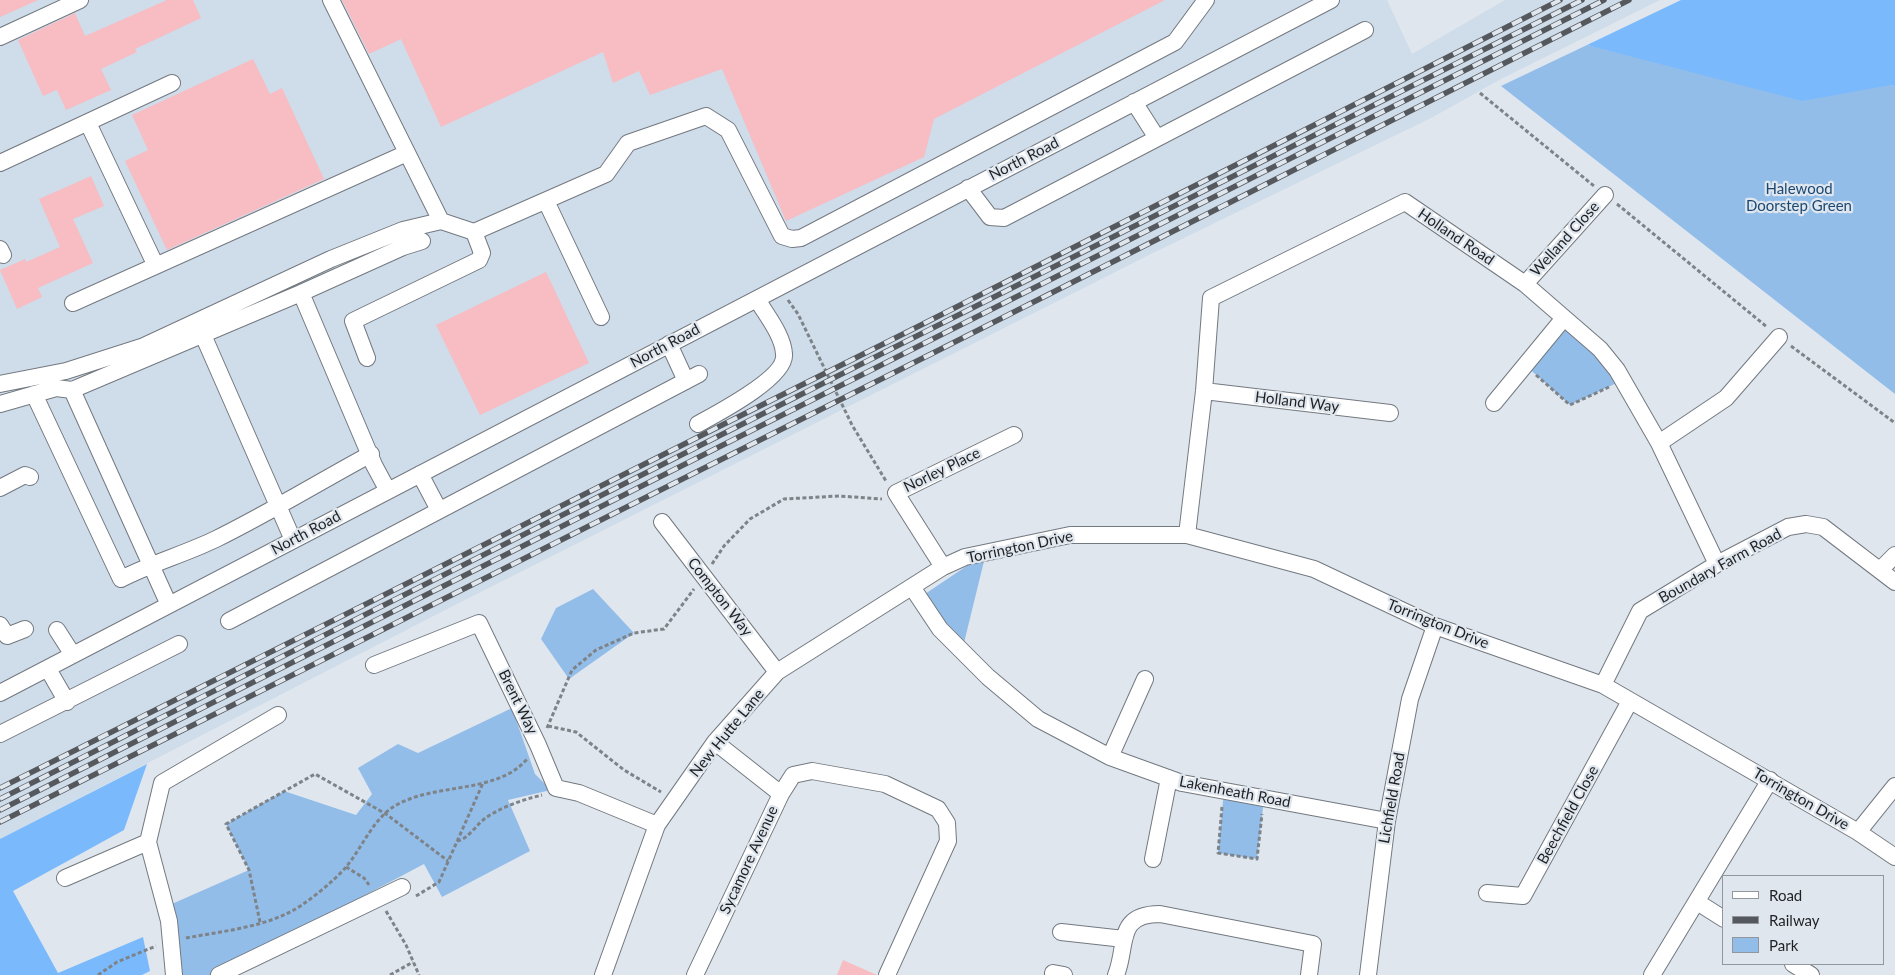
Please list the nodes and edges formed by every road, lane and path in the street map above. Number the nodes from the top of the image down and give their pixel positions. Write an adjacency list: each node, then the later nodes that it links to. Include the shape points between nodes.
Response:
1 (80, 0): 6 (street)
2 (332, 0): 12 (street)
3 (1206, 0): 16 (street, via 1175,42 801,238 782,236 728,130 706,116 628,143 606,174)
4 (1331, 0): 9 (street, North Road)
5 (1365, 30): 11 (street)
6 (0, 37)
7 (172, 83): 10 (street)
8 (1480, 93): 15 (path)
9 (1134, 102): 11 (street); 14 (street, North Road)
10 (88, 122): 13 (street); 20 (street)
11 (1157, 138): 14 (street, via 1004,218 990,217)
12 (407, 153): 17 (street); 20 (street)
13 (0, 163)
14 (968, 188): 23 (street, North Road)
15 (1605, 195): 21 (street, Welland Close); 29 (path)
16 (546, 201): 18 (street); 26 (street)
17 (441, 221): 18 (street); 34 (street, via 403,230 338,255 144,346 66,371)
18 (474, 232): 31 (street, via 482,253 479,260 353,321)
19 (422, 241): 22 (street)
20 (155, 264): 24 (street)
21 (1525, 284): 27 (street, Holland Road); 36 (street, Holland Road, via 1405,202 1211,298)
22 (301, 293): 28 (street); 45 (street)
23 (757, 299): 30 (street, North Road); 42 (street, via 785,353 784,364 778,372 736,402)
24 (73, 303)
25 (798, 314): 50 (path, via 852,425)
26 (601, 317)
27 (1564, 318): 32 (street); 33 (street, Holland Road, via 1600,348)
28 (203, 335): 35 (street); 51 (street)
29 (1779, 337): 41 (path); 44 (street, via 1726,398)
30 (669, 344): 46 (street, North Road); 52 (street, via 692,377)
31 (367, 358)
32 (1525, 365): 33 (path, via 1570,406); 38 (street)
33 (1623, 380): 44 (street, Holland Road)
34 (0, 384)
35 (72, 390): 37 (street, via 56,388); 57 (street)
36 (1204, 391): 40 (street, Holland Way); 54 (street, Holland Road)
37 (34, 394): 39 (street); 57 (street, via 121,579)
38 (1494, 403)
39 (0, 404)
40 (1390, 413)
41 (1895, 423)
42 (698, 424)
43 (1014, 435): 50 (street, Norley Place)
44 (1659, 443): 58 (street, Holland Road)
45 (371, 454): 49 (street); 51 (street)
46 (420, 474): 49 (street, North Road); 52 (street)
47 (30, 478): 48 (street, via 25,475)
48 (0, 488)
49 (388, 491): 55 (street, North Road)
50 (896, 493): 59 (street, Norley Place); 61 (path, via 884,499 839,496 784,499 750,519 724,546)
51 (277, 507): 55 (street); 57 (street, via 184,554)
52 (439, 510): 65 (street)
53 (662, 522): 61 (street, Compton Way)
54 (1187, 535): 59 (street, Torrington Drive, via 1070,535 965,557); 67 (street, Torrington Drive, via 1314,569)
55 (293, 540): 64 (street, North Road)
56 (1895, 554): 60 (street)
57 (150, 564): 64 (street)
58 (1717, 564): 60 (street, Boundary Farm Road, via 1788,527 1806,524 1823,527); 76 (street, Boundary Farm Road, via 1640,611)
59 (943, 567): 63 (street, New Hutte Lane)
60 (1880, 570): 62 (street, Boundary Farm Road)
61 (704, 577): 74 (street, Compton Way); 81 (path, via 664,629 626,637 596,650 572,670)
62 (1895, 582)
63 (912, 587): 74 (street, New Hutte Lane); 85 (street, Lakenheath Road, via 940,629 988,677 1038,719)
64 (169, 605): 71 (street, North Road)
65 (229, 621)
66 (0, 625): 68 (street, via 7,636)
67 (1435, 626): 76 (street, Torrington Drive); 96 (street, Lichfield Road, via 1410,699)
68 (25, 629)
69 (57, 630): 71 (street)
70 (179, 644): 79 (street)
71 (73, 656): 73 (street, North Road)
72 (374, 664): 84 (street, Brent Way, via 479,623)
73 (48, 668): 77 (street, North Road); 79 (street)
74 (777, 672): 83 (street, New Hutte Lane)
75 (1145, 680): 85 (street)
76 (1603, 685): 78 (street, Torrington Drive)
77 (0, 693)
78 (1630, 701): 87 (street, Torrington Drive); 107 (street, Beechfield Close, via 1524,896)
79 (67, 702): 82 (street)
80 (278, 715): 100 (street, via 162,783)
81 (548, 726): 84 (path); 94 (path, via 576,732 624,770)
82 (0, 734)
83 (715, 742): 92 (street, Sycamore Avenue); 94 (street, New Hutte Lane)
84 (538, 745): 88 (path, via 525,762 503,778); 90 (street, Brent Way)
85 (1110, 757): 86 (street, Lakenheath Road)
86 (1168, 778): 91 (street, Lakenheath Road); 102 (street)
87 (1770, 780): 98 (street, Torrington Drive); 109 (street)
88 (484, 782): 95 (path, via 428,793 392,807); 99 (path)
89 (1895, 786): 98 (street)
90 (556, 788): 97 (street, via 579,793); 99 (path, via 514,802 477,823 463,840)
91 (1224, 791): 93 (street, Lakenheath Road); 93 (path, via 1218,853 1257,859)
92 (781, 794): 123 (street, Sycamore Avenue); 124 (street, via 793,775 812,771 885,784 938,810 948,823 948,841)
93 (1264, 798): 96 (street, Lakenheath Road)
94 (675, 800): 97 (street, New Hutte Lane)
95 (386, 814): 103 (path); 104 (path); 111 (path, via 315,774 226,824 249,870)
96 (1387, 821): 127 (street, Lichfield Road)
97 (657, 825): 122 (street, New Hutte Lane)
98 (1858, 832): 101 (street, Torrington Drive)
99 (457, 841): 103 (path)
100 (148, 842): 105 (street); 114 (street, via 169,921)
101 (1895, 857)
102 (1153, 859)
103 (448, 861): 106 (path, via 440,882 412,898)
104 (346, 867): 108 (path, via 364,878); 111 (path, via 287,914)
105 (65, 878)
106 (402, 887): 108 (street)
107 (1487, 893)
108 (377, 900): 115 (path); 119 (street)
109 (1697, 902): 110 (street); 128 (street)
110 (1722, 918)
111 (260, 922): 114 (path)
112 (1061, 932): 113 (street)
113 (1124, 939): 125 (street); 126 (street, via 1137,916 1160,914 1314,944)
114 (170, 941): 117 (path, via 117,962); 118 (street)
115 (413, 962): 120 (path); 121 (path)
116 (1795, 965): 129 (street)
117 (98, 975)
118 (174, 975)
119 (218, 975)
120 (390, 975)
121 (419, 975)
122 (603, 975)
123 (695, 975)
124 (887, 975)
125 (1116, 975)
126 (1309, 975)
127 (1368, 975)
128 (1652, 975)
129 (1811, 975)

